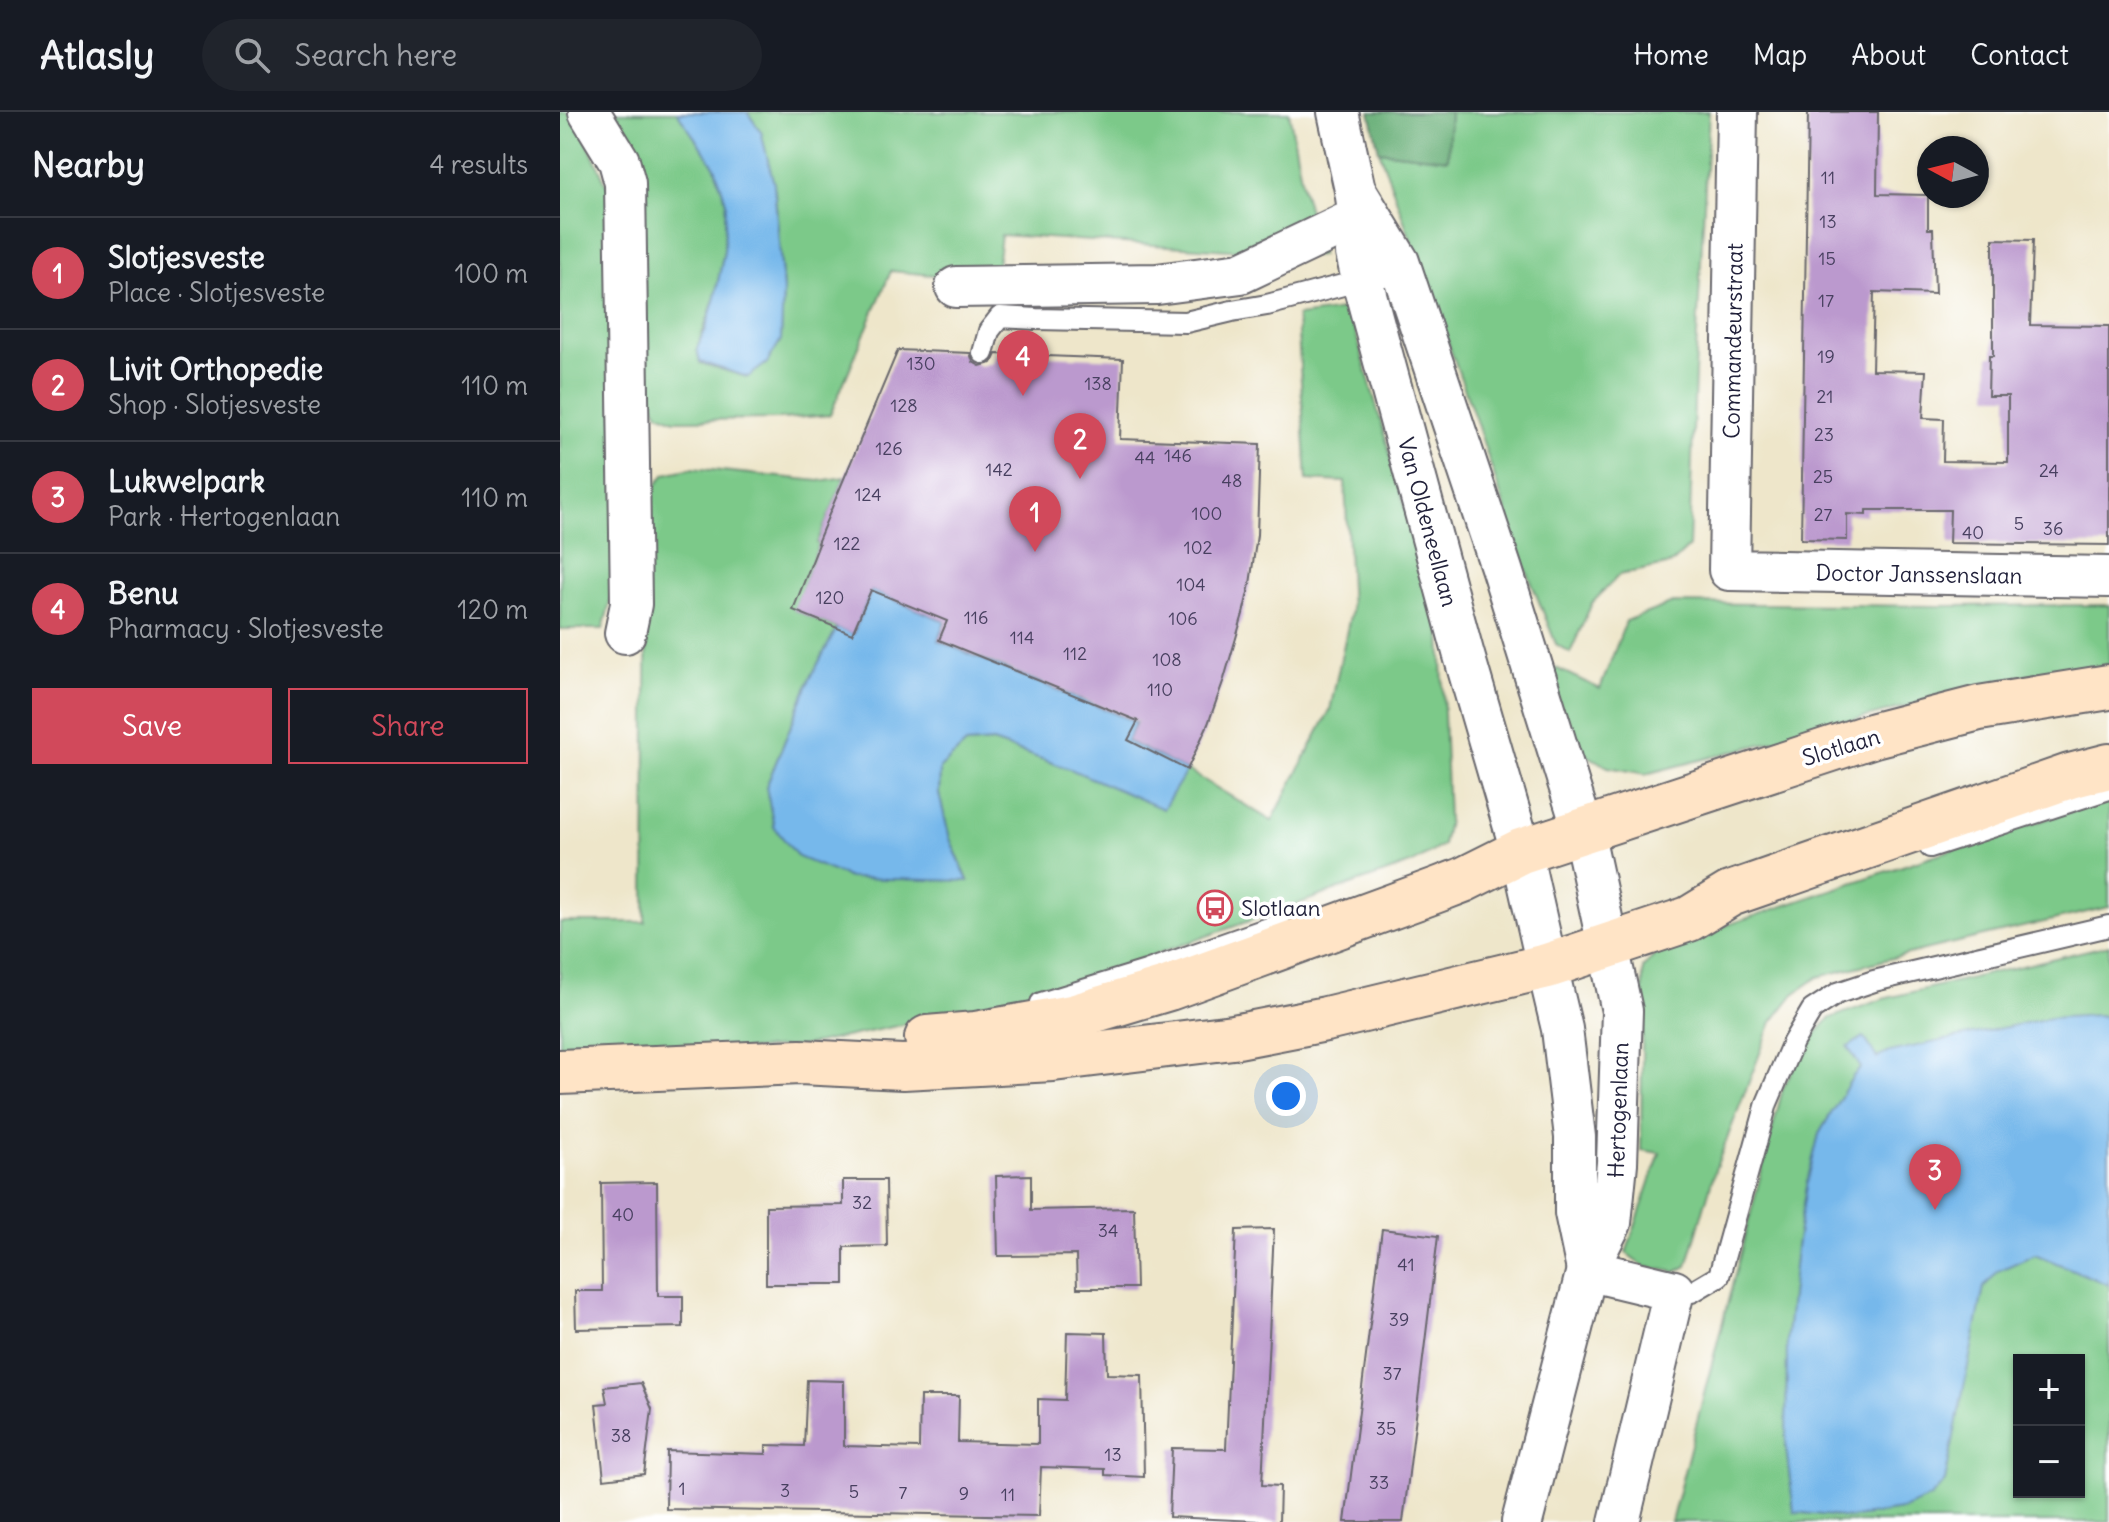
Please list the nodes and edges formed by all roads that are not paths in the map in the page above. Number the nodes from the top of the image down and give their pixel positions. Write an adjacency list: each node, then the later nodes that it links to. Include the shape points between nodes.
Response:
1 (589, 112): 11 (street, via 619,161 625,183 631,590)
2 (1338, 112): 4 (street, Van Oldeneellaan)
3 (1737, 112): 9 (street, Commandeurstraat)
4 (1357, 204): 5 (street, Van Oldeneellaan); 6 (street, Van Oldeneellaan, via 1356,253); 7 (street, via 1241,273 1157,284)
5 (1402, 273): 6 (lane); 15 (street, Van Oldeneellaan)
6 (1362, 280): 8 (lane, via 1186,322 1000,317); 16 (street, Van Oldeneellaan)
7 (956, 287)
8 (983, 353)
9 (1729, 570): 10 (street, Doctor Janssenslaan)
10 (2109, 577)
11 (625, 633)
12 (2109, 687): 15 (street, Slotlaan, via 1979,708 1874,735)
13 (2109, 766): 20 (street, via 1730,894)
14 (2109, 789): 17 (lane)
15 (1583, 830): 16 (street, Slotlaan); 23 (street, Hertogenlaan)
16 (1521, 851): 18 (lane, Slotlaan); 24 (street, Van Oldeneellaan); 25 (street, via 1463,880 1169,988 1072,1017)
17 (1916, 852)
18 (1411, 879)
19 (1812, 886): 20 (lane, via 1708,920)
20 (1689, 919): 23 (street)
21 (1293, 920): 25 (lane, via 1021,1009)
22 (2109, 926): 29 (lane, via 1874,981 1838,993 1812,1010 1767,1103 1719,1276 1692,1292)
23 (1608, 945): 24 (street); 28 (street, Hertogenlaan, via 1622,1011 1617,1163 1611,1223)
24 (1547, 966): 26 (street, via 1233,1037 1053,1059 903,1067); 28 (street, Hertogenlaan, via 1562,1029 1575,1137 1575,1213)
25 (976, 1034): 26 (street, via 862,1044)
26 (800, 1062): 27 (street)
27 (560, 1072)
28 (1587, 1270): 29 (street); 30 (street, Hertogenlaan)
29 (1674, 1291): 31 (street)
30 (1522, 1522)
31 (1619, 1522)

